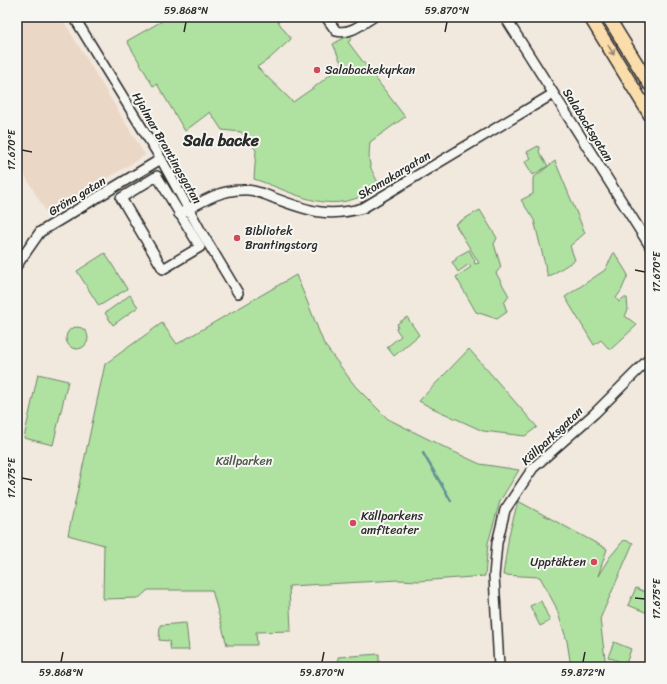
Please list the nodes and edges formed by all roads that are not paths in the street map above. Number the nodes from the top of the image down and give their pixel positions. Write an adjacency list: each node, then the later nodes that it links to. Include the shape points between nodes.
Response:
1 (74, 17): 12 (street, Hjalmar Brantingsgatan)
2 (326, 17): 3 (street, via 336,31 344,32)
3 (373, 17)
4 (505, 17): 10 (street, Salabacksgatan)
5 (590, 17): 11 (main road, one-way to 11)
6 (608, 17): 9 (main road)
7 (648, 17): 8 (street)
8 (650, 21)
9 (650, 86)
10 (553, 94): 13 (street, Skomakargatan, via 364,208 343,213 319,213 267,195 243,190 222,193 202,200); 15 (street, Salabacksgatan)
11 (650, 115)
12 (161, 159): 13 (street, Hjalmar Brantingsgatan); 16 (street, Gröna gatan, via 40,232)
13 (189, 209): 14 (street, Skomakargatan); 17 (street, Hjalmar Brantingsgatan)
14 (180, 214): 14 (street, via 157,176 121,198 163,269 200,247)
15 (650, 246)
16 (17, 265)
17 (238, 292)
18 (649, 362): 19 (street, Källparksgatan, via 533,468 505,510 494,576)
19 (499, 667)

